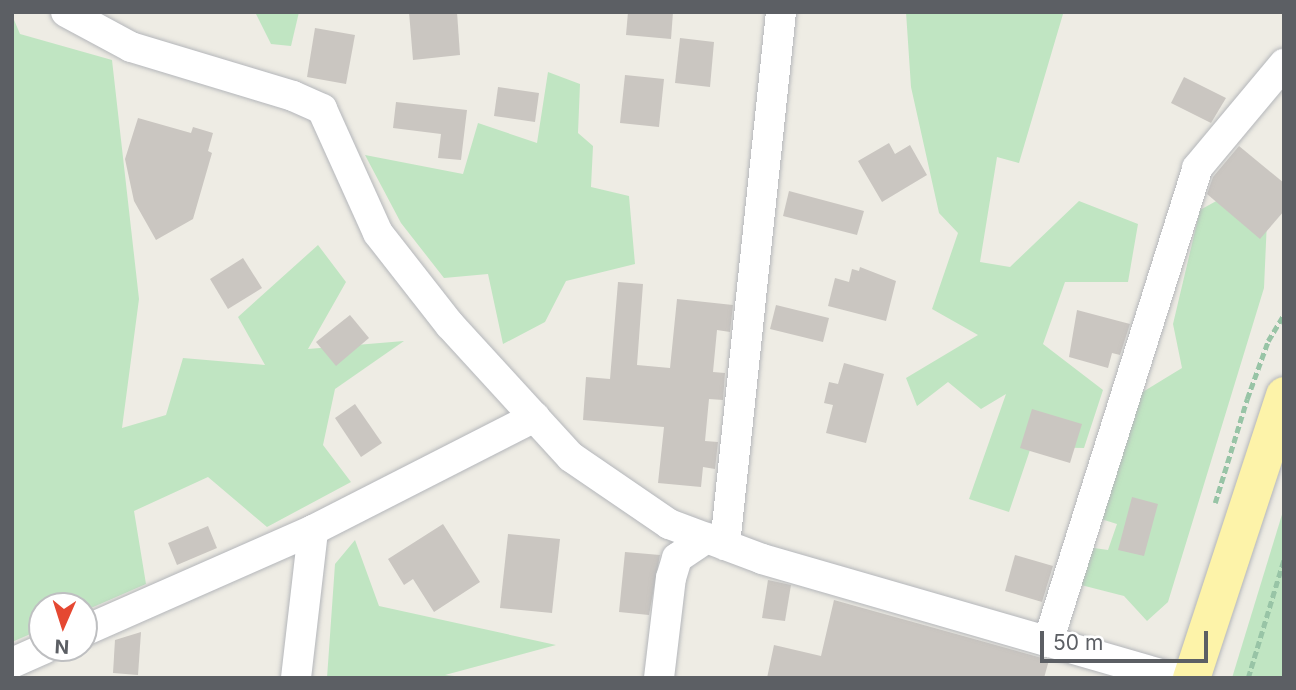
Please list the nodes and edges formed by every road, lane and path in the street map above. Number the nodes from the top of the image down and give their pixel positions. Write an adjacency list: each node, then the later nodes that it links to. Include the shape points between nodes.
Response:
1 (66, 12): 5 (street, via 131,47 322,109 378,233 450,325)
2 (781, 12): 7 (street)
3 (1284, 64): 10 (street, via 1197,167)
4 (1284, 395): 16 (main road)
5 (535, 418): 6 (street); 7 (street, via 572,457 669,524)
6 (313, 530): 9 (street); 13 (street)
7 (716, 542): 10 (street); 14 (street, via 677,558)
8 (1284, 559): 17 (path)
9 (98, 625)
10 (1048, 642): 15 (street)
11 (28, 656): 12 (street)
12 (12, 663)
13 (296, 678)
14 (659, 678)
15 (1174, 678)
16 (1191, 678)
17 (1248, 678)

